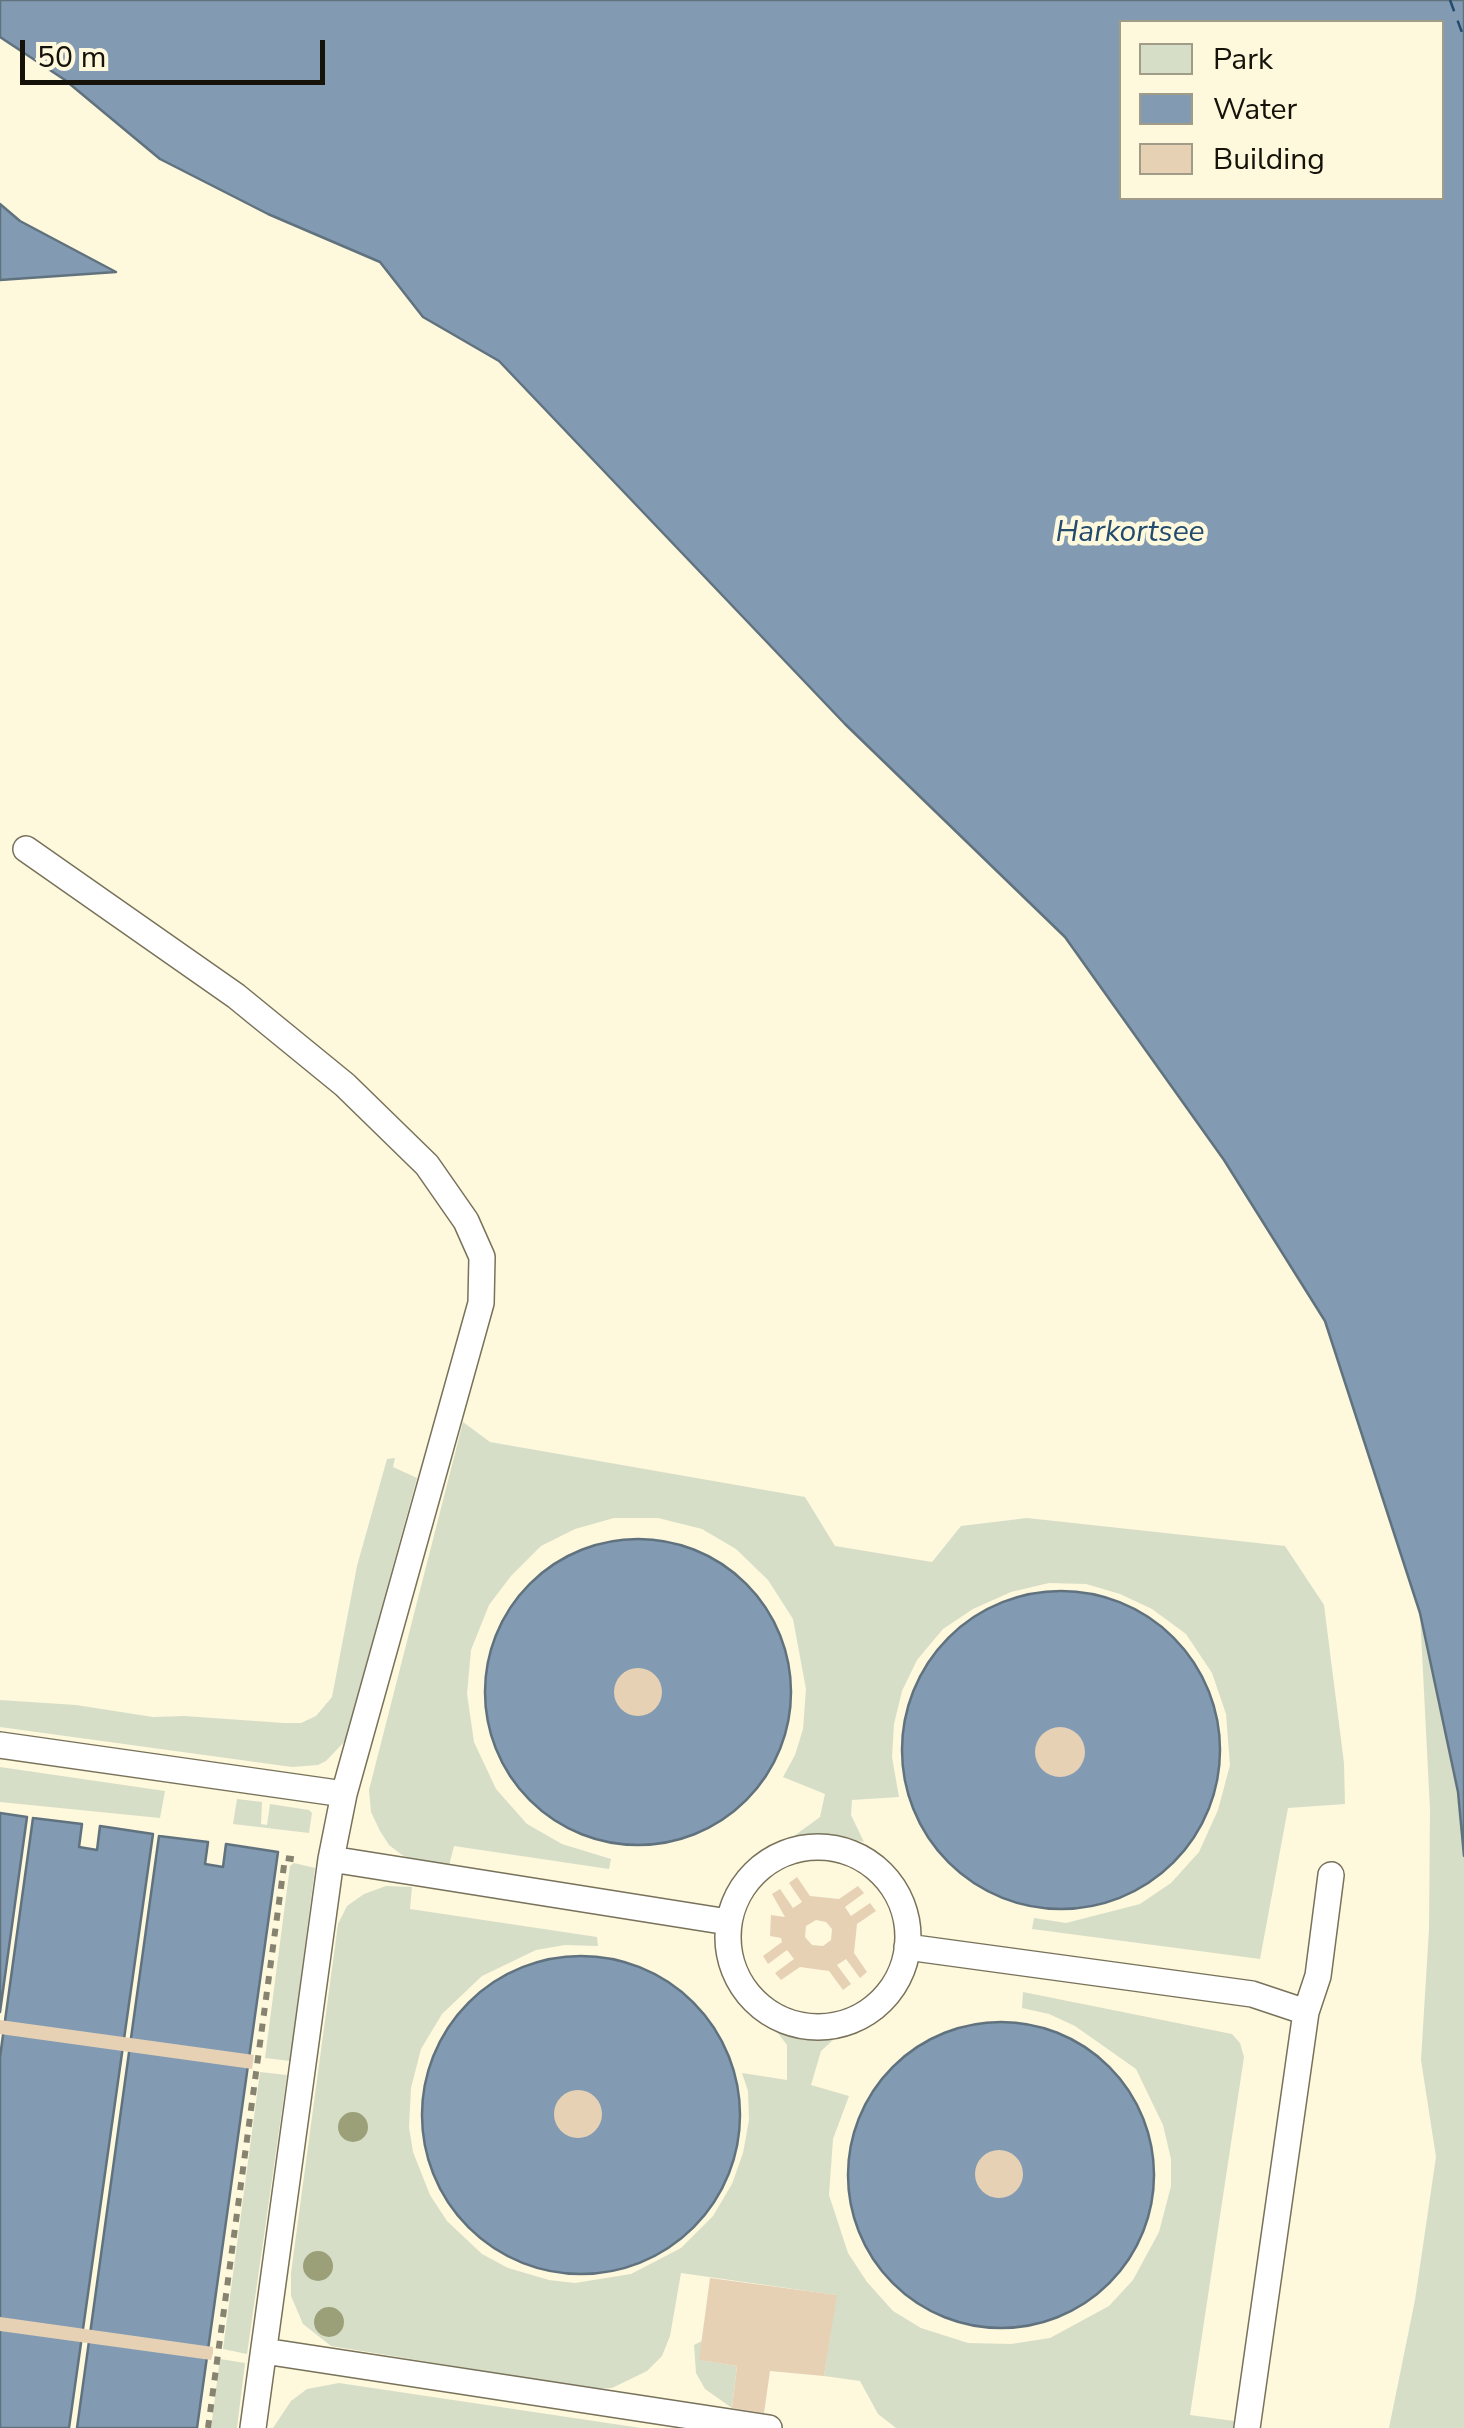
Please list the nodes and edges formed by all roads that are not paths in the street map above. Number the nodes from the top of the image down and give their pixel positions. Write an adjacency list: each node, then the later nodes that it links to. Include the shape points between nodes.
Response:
1 (26, 849): 3 (lane, via 236,996 345,1085 428,1166 466,1220 482,1257 481,1303)
2 (0, 1745): 3 (lane)
3 (344, 1794): 4 (lane)
4 (331, 1861): 6 (lane); 9 (lane)
5 (1331, 1875): 8 (lane, via 1318,1976)
6 (728, 1922): 7 (lane, via 745,1884 773,1858 812,1846 845,1850 890,1882 908,1928); 7 (lane, via 725,1940 749,1996 800,2026 831,2027 868,2012 896,1982)
7 (906, 1947): 8 (lane, via 1252,1994)
8 (1306, 2012): 12 (lane)
9 (264, 2351): 10 (lane); 11 (lane)
10 (254, 2428)
11 (768, 2428)
12 (1247, 2428)

